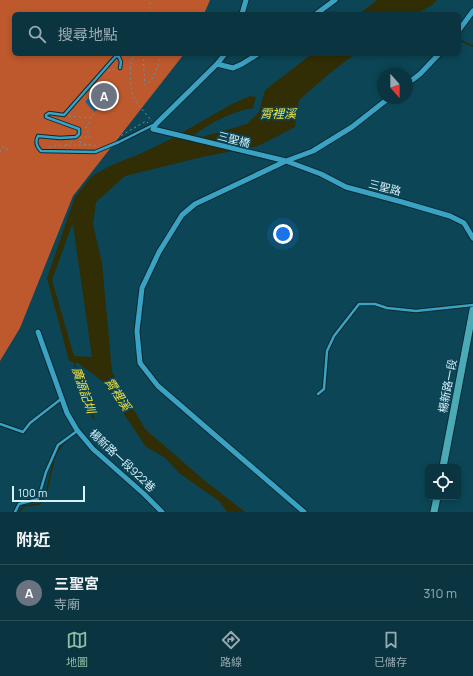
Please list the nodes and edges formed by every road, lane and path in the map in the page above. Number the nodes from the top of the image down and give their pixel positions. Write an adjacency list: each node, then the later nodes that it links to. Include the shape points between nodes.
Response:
1 (152, 0): 5 (path, via 149,6)
2 (246, 0): 6 (street)
3 (335, 0): 7 (street)
4 (473, 11): 8 (street)
5 (150, 12)
6 (243, 12)
7 (319, 12)
8 (461, 27)
9 (135, 56): 25 (path, via 131,61 132,95)
10 (142, 56): 11 (path, via 145,85 157,71)
11 (161, 56)
12 (224, 56): 15 (street)
13 (255, 56): 15 (street, via 233,68)
14 (437, 56): 19 (street)
15 (218, 64): 25 (street)
16 (120, 68): 17 (lane, via 121,62 116,56)
17 (101, 72): 18 (path, via 116,69); 22 (lane)
18 (116, 72)
19 (413, 79)
20 (381, 104): 32 (street, via 352,127 313,151)
21 (96, 112): 22 (path, via 91,118)
22 (64, 115): 30 (lane, via 49,113 46,116 79,129 79,134 76,137 60,138 38,136 37,146)
23 (89, 122): 27 (path, via 86,127 90,137 81,137 80,142)
24 (148, 123): 25 (path); 25 (path); 26 (path, via 146,121)
25 (152, 124): 30 (lane, via 95,152); 32 (street, 三聖橋, via 153,129)
26 (114, 140)
27 (89, 145): 28 (path); 30 (path, via 55,146)
28 (100, 146)
29 (11, 151): 31 (path, via 2,147)
30 (41, 151)
31 (0, 152)
32 (286, 161): 33 (street, 三聖路, via 321,174 346,188 450,216 464,223); 45 (street, via 195,204 182,215 158,252 142,288 137,332 140,363 158,386)
33 (473, 238)
34 (473, 305): 37 (lane, via 416,311 359,304 334,336 327,351 324,389)
35 (473, 310): 41 (main road, 楊新路一段)
36 (38, 332): 38 (street, 楊新路一段922巷)
37 (318, 394)
38 (61, 399): 39 (lane, via 30,423 23,432); 40 (street, 楊新路一段922巷)
39 (0, 424)
40 (77, 430): 43 (lane, via 58,445 38,499 19,504); 44 (street, 楊新路一段922巷)
41 (444, 464)
42 (436, 500): 46 (main road)
43 (15, 512)
44 (162, 512)
45 (304, 512)
46 (434, 512)

